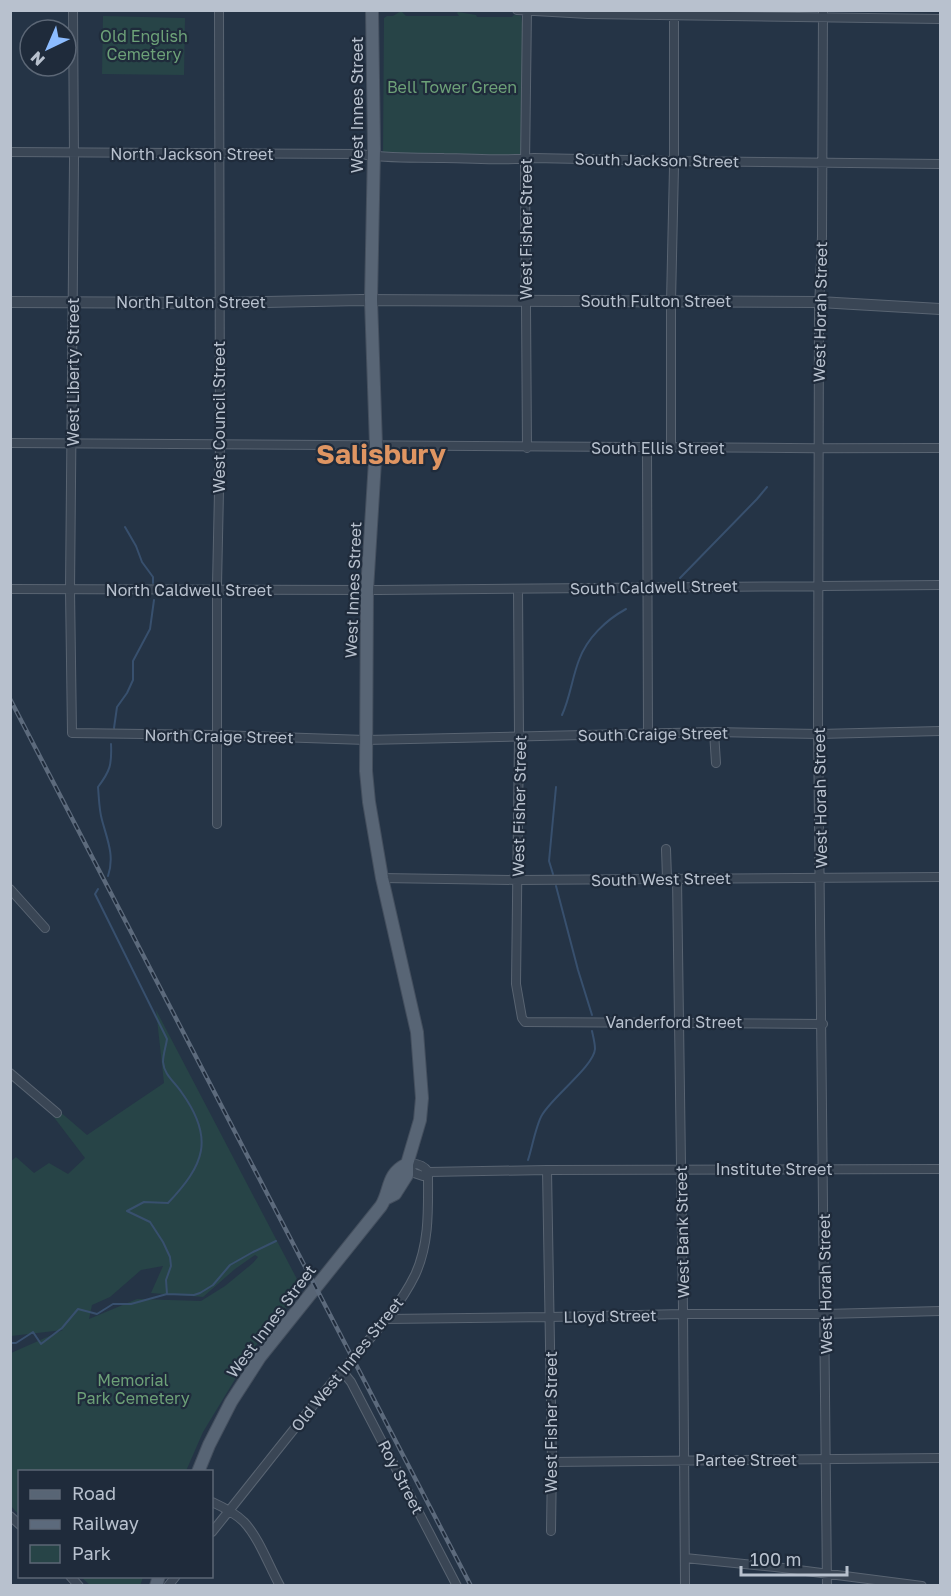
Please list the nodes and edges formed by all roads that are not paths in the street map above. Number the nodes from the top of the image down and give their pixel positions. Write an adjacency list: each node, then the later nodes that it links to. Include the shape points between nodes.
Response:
1 (73, 10): 10 (street, West Liberty Street)
2 (219, 10): 11 (street, West Council Street)
3 (372, 10): 12 (main road, West Innes Street)
4 (517, 10): 5 (street)
5 (527, 11): 6 (street); 13 (street, West Fisher Street)
6 (674, 12): 7 (street); 14 (street)
7 (824, 13): 8 (street); 15 (street, West Horah Street)
8 (940, 19)
9 (10, 152): 10 (street, North Jackson Street)
10 (74, 153): 11 (street, North Jackson Street); 22 (street, West Liberty Street)
11 (219, 154): 12 (street, North Jackson Street); 23 (street, West Council Street)
12 (374, 157): 13 (street, South Jackson Street); 17 (main road, West Innes Street)
13 (525, 158): 14 (street, South Jackson Street); 18 (street, West Fisher Street)
14 (674, 161): 15 (street, South Jackson Street); 20 (street)
15 (822, 163): 16 (street, South Jackson Street); 21 (street, West Horah Street)
16 (940, 164)
17 (371, 300): 18 (street, South Fulton Street); 23 (street, North Fulton Street); 28 (main road, West Innes Street)
18 (526, 301): 20 (street, South Fulton Street); 29 (street, West Fisher Street)
19 (10, 302): 22 (street, North Fulton Street)
20 (671, 302): 21 (street, South Fulton Street); 31 (street)
21 (819, 302): 24 (street, South Fulton Street); 32 (street, West Horah Street)
22 (73, 303): 23 (street, North Fulton Street); 26 (street, West Liberty Street)
23 (219, 303): 27 (street, West Council Street)
24 (940, 309)
25 (10, 443): 26 (street, South Ellis Street)
26 (73, 444): 27 (street, South Ellis Street); 40 (street, West Liberty Street)
27 (220, 444): 28 (street, South Ellis Street); 38 (street, West Council Street)
28 (376, 445): 29 (street, South Ellis Street); 41 (main road, West Innes Street)
29 (527, 448): 30 (street, South Ellis Street)
30 (646, 448): 31 (street, South Ellis Street); 36 (street)
31 (671, 448): 32 (street, South Ellis Street)
32 (818, 448): 33 (street, South Ellis Street); 34 (street, West Horah Street)
33 (940, 448)
34 (818, 585): 35 (street, South Caldwell Street); 36 (street, South Caldwell Street); 46 (street, West Horah Street)
35 (940, 585)
36 (648, 587): 39 (street, South Caldwell Street); 45 (street)
37 (10, 589): 40 (street, North Caldwell Street)
38 (217, 589): 40 (street, North Caldwell Street); 41 (street, North Caldwell Street); 47 (street, West Council Street)
39 (518, 589): 41 (street, South Caldwell Street); 48 (street, West Fisher Street)
40 (70, 590): 44 (street, West Liberty Street)
41 (368, 590): 49 (main road, West Innes Street)
42 (940, 731): 46 (street, South Craige Street)
43 (714, 732): 45 (street, South Craige Street); 46 (street, South Craige Street); 50 (street)
44 (72, 733): 47 (street, North Craige Street)
45 (648, 733): 48 (street, South Craige Street)
46 (819, 734): 57 (street, West Horah Street)
47 (216, 735): 49 (street, North Craige Street); 51 (street, West Council Street)
48 (519, 737): 49 (street, South Craige Street); 58 (street, West Fisher Street)
49 (366, 740): 54 (main road, West Innes Street, via 368,796)
50 (716, 763)
51 (217, 824)
52 (666, 849): 55 (street)
53 (940, 877): 57 (street, South West Street)
54 (382, 878): 58 (street, South West Street); 66 (main road, West Innes Street, via 417,1032 421,1073 420,1120)
55 (667, 878): 56 (street, South West Street); 58 (street, South West Street)
56 (677, 878): 57 (street, South West Street); 62 (street, West Bank Street)
57 (821, 878): 63 (street, West Horah Street)
58 (518, 880): 61 (street, West Fisher Street, via 516,984)
59 (10, 889): 60 (street)
60 (45, 928)
61 (525, 1022): 62 (street, Vanderford Street)
62 (679, 1022): 63 (street, Vanderford Street); 70 (street, West Bank Street)
63 (823, 1024): 67 (street, West Horah Street)
64 (10, 1073): 65 (street)
65 (57, 1113)
66 (407, 1164): 71 (street, Institute Street, via 414,1173 423,1176); 82 (main road, West Innes Street, via 395,1173 385,1199 260,1357 231,1402)
67 (824, 1169): 68 (street, Institute Street); 70 (street, Institute Street); 74 (street, West Horah Street)
68 (940, 1169)
69 (547, 1170): 70 (street, Institute Street); 71 (street, Institute Street); 75 (street, West Fisher Street)
70 (681, 1170): 73 (street, West Bank Street)
71 (428, 1172): 76 (street, Old West Innes Street, via 424,1249 415,1274)
72 (940, 1311): 74 (street, Lloyd Street)
73 (683, 1314): 74 (street, Lloyd Street); 75 (street, Lloyd Street); 79 (street, West Bank Street)
74 (825, 1314): 80 (street, West Horah Street)
75 (550, 1317): 76 (street, Lloyd Street); 81 (street, West Fisher Street)
76 (387, 1319): 77 (street, Old West Innes Street)
77 (342, 1371): 84 (street, Old West Innes Street); 89 (street, Roy Street)
78 (940, 1458): 80 (street, Partee Street)
79 (684, 1460): 80 (street, Partee Street); 81 (street, Partee Street); 87 (street, West Bank Street)
80 (826, 1460): 88 (street, West Horah Street)
81 (552, 1462): 86 (street, West Fisher Street)
82 (199, 1470)
83 (213, 1502): 84 (street)
84 (230, 1510): 85 (street, Old West Innes Street); 90 (street, via 251,1531)
85 (213, 1531)
86 (551, 1531)
87 (685, 1558): 88 (street); 91 (street, West Bank Street)
88 (827, 1574): 92 (street, West Horah Street); 93 (street)
89 (453, 1584)
90 (279, 1586)
91 (685, 1586)
92 (827, 1586)
93 (922, 1586)

